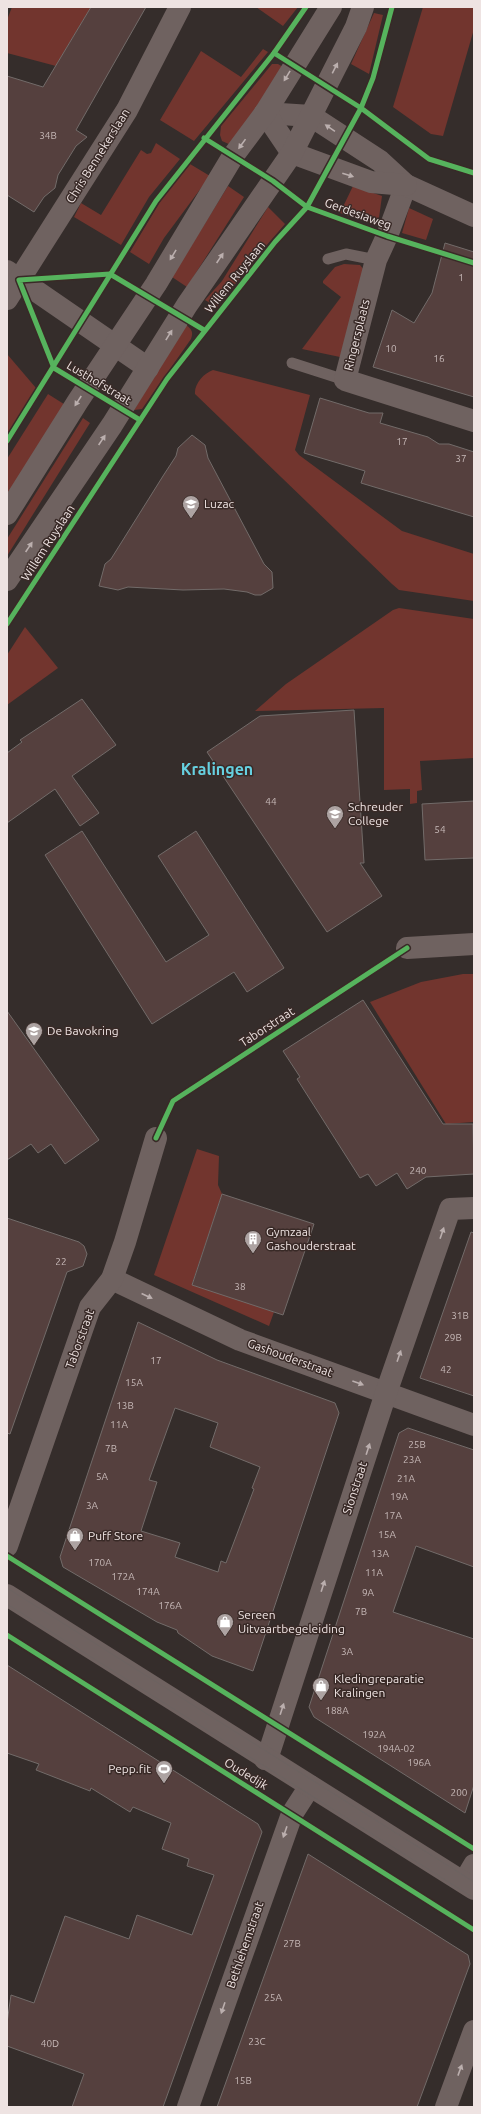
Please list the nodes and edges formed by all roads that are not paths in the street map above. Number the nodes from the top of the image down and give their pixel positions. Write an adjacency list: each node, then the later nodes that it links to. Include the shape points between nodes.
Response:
1 (180, 7): 11 (street, Chris Bennekerslaan, via 127,110)
2 (331, 7): 4 (street, one-way to 4)
3 (363, 7): 5 (street, Willem Ruyslaan, one-way to 3, via 356,27)
4 (265, 113): 5 (street); 6 (street); 13 (street, one-way to 13, via 234,156 156,284)
5 (311, 116): 6 (street, Willem Ruyslaan); 7 (street, one-way to 5, via 380,161)
6 (292, 153): 7 (street, one-way to 7, via 371,182); 15 (street, Willem Ruyslaan, one-way to 6, via 187,305)
7 (406, 185): 8 (street); 10 (street, Ringersplaats)
8 (474, 216)
9 (328, 259): 10 (lane, via 346,254)
10 (376, 260): 16 (street, Ringersplaats)
11 (13, 275): 12 (street, Chris Bennekerslaan); 13 (street)
12 (7, 299)
13 (115, 345): 15 (street); 18 (street, one-way to 18)
14 (292, 363): 16 (lane)
15 (148, 368): 19 (street, Willem Ruyslaan, one-way to 15)
16 (345, 380): 17 (street, Ringersplaats)
17 (474, 421)
18 (7, 514)
19 (7, 580)
20 (474, 944): 21 (street)
21 (407, 948)
22 (156, 1138): 24 (street, Taborstraat)
23 (474, 1208): 25 (street, Sionstraat, one-way to 23, via 450,1209)
24 (112, 1279): 25 (street, Gashouderstraat, one-way to 25, via 240,1340); 27 (street, Taborstraat, via 90,1307)
25 (386, 1393): 26 (street, Gashouderstraat); 29 (street, Sionstraat, one-way to 25)
26 (474, 1425)
27 (7, 1546)
28 (7, 1595): 29 (street, Oudedijk)
29 (265, 1759): 30 (street, Oudedijk)
30 (310, 1786): 31 (street, Oudedijk); 33 (street, Bethlehemstraat, one-way to 33, via 292,1814)
31 (471, 1879)
32 (474, 2031): 34 (street, one-way to 32)
33 (188, 2107)
34 (446, 2107)

